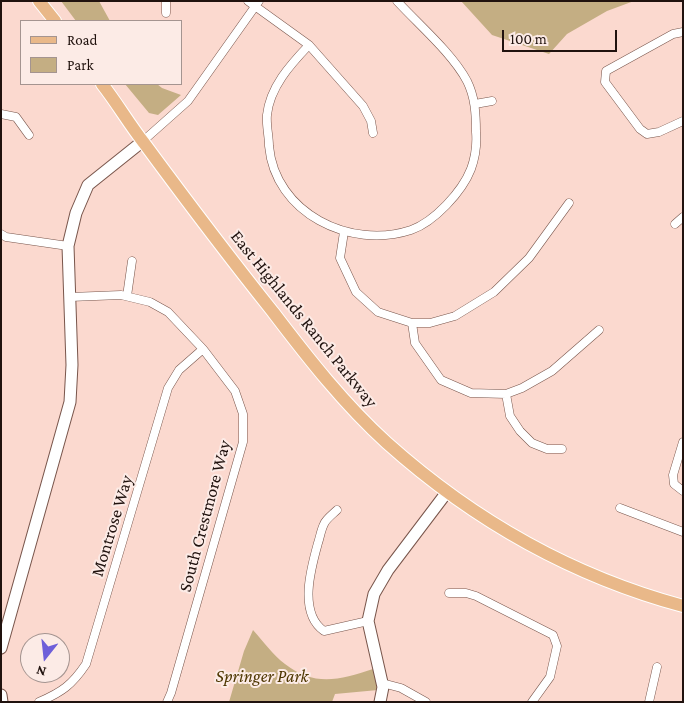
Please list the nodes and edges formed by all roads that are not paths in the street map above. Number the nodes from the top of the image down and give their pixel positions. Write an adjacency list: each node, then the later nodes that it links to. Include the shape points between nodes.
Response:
1 (39, 1): 6 (main road)
2 (166, 1): 5 (street)
3 (397, 1): 11 (street, via 454,61)
4 (254, 3): 8 (street); 16 (street, via 188,101)
5 (166, 13)
6 (54, 20)
7 (683, 32): 13 (street, via 673,34 606,71 605,82 640,130 647,134)
8 (309, 45): 14 (street, via 363,106); 20 (street, via 287,68 273,93 267,116 270,153 278,178 293,201 320,222)
9 (103, 85): 16 (main road, East Highlands Ranch Parkway)
10 (492, 101): 11 (street)
11 (475, 104): 20 (street, via 475,152 471,170 456,196 432,218 412,230 372,236)
12 (1, 114): 15 (street, via 16,117)
13 (683, 121)
14 (373, 133)
15 (29, 135)
16 (142, 142): 22 (street, via 88,185 76,213); 33 (main road, East Highlands Ranch Parkway, via 332,386 386,442)
17 (569, 203): 26 (street, via 529,258 494,292 455,316 430,323)
18 (683, 217): 19 (street)
19 (675, 224)
20 (344, 232): 26 (street, via 340,258 356,292 378,312)
21 (1, 234): 22 (street)
22 (68, 246): 25 (street)
23 (132, 261): 24 (street)
24 (127, 296): 25 (street, South Crestmore Way); 28 (street, South Crestmore Way, via 150,302 168,312)
25 (70, 297): 40 (street, via 70,402)
26 (412, 323): 29 (street, via 415,343 441,380 471,393)
27 (599, 330): 29 (street, via 552,372)
28 (203, 349): 45 (street, Montrose Way, via 179,370 168,388 86,664 77,678 59,693); 46 (street, South Crestmore Way, via 235,392 243,414 243,442)
29 (506, 394): 31 (street, via 510,416 520,431 546,449)
30 (683, 442): 32 (street, via 673,475 674,484)
31 (562, 449)
32 (683, 491)
33 (446, 492): 38 (main road, East Highlands Ranch Parkway, via 558,560); 39 (street, via 388,570 374,594)
34 (620, 508): 36 (street)
35 (337, 510): 39 (street, via 324,522 312,562 308,595 311,612 316,626 324,631)
36 (683, 532)
37 (449, 593): 49 (street, via 476,596 553,635 557,646 550,677)
38 (683, 606)
39 (368, 621): 42 (street)
40 (1, 648)
41 (657, 667): 50 (street)
42 (382, 683): 47 (street); 48 (street, via 401,688)
43 (1, 696): 44 (street)
44 (2, 702)
45 (39, 702)
46 (167, 702)
47 (380, 702)
48 (426, 702)
49 (532, 702)
50 (648, 702)

